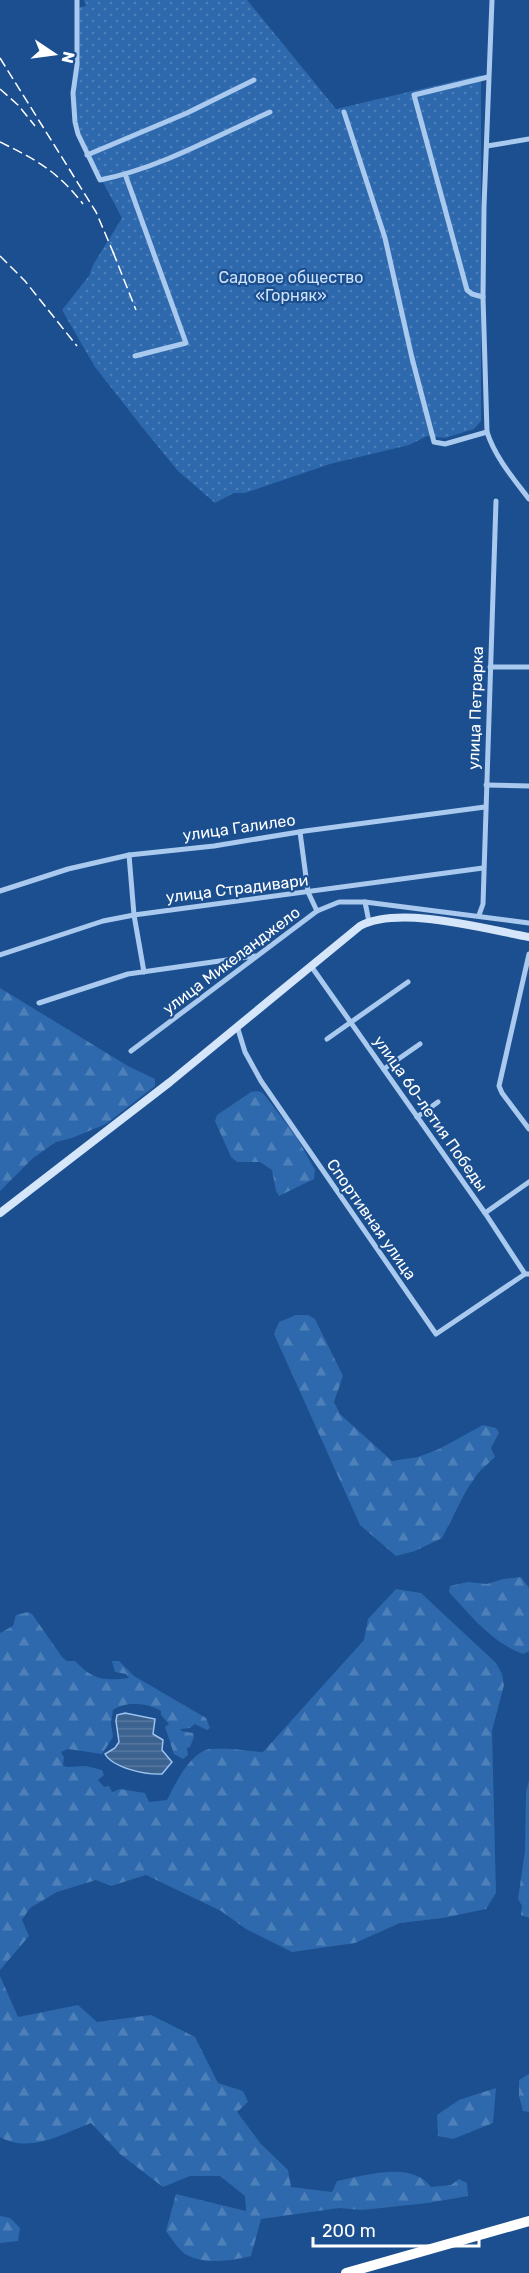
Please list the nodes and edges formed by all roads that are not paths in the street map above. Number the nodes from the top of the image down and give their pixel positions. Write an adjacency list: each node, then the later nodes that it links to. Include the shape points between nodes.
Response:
1 (77, 0): 9 (street, via 78,65 73,106)
2 (492, 0): 3 (street)
3 (488, 77): 8 (street); 11 (street, via 414,94 467,290)
4 (254, 80): 9 (street)
5 (270, 112): 10 (street, via 187,151)
6 (344, 112): 13 (street, via 385,238 434,442 445,444)
7 (529, 139): 8 (street)
8 (487, 146): 11 (street)
9 (87, 155): 10 (street, via 100,180)
10 (125, 174): 12 (street, via 186,343)
11 (483, 297): 13 (street)
12 (135, 356)
13 (487, 432): 14 (street, via 507,470)
14 (529, 499)
15 (496, 501): 16 (street, улица Петрарка)
16 (490, 667): 17 (street); 18 (street, улица Петрарка)
17 (529, 667)
18 (486, 785): 19 (street); 20 (street, улица Петрарка)
19 (529, 786)
20 (485, 807): 21 (street, улица Галилео); 23 (street, улица Петрарка)
21 (300, 832): 22 (street, улица Галилео); 25 (street)
22 (129, 855): 24 (street, улица Галилео, via 68,868); 28 (street)
23 (483, 868): 25 (street, улица Страдивари); 29 (street, улица Петрарка)
24 (0, 891)
25 (308, 892): 27 (street); 28 (street, улица Страдивари)
26 (365, 902): 27 (street, улица Микеланджело, via 339,902); 29 (street, улица Микеланджело); 30 (street)
27 (317, 911): 35 (street, улица Микеланджело)
28 (134, 915): 34 (street, улица Страдивари, via 103,921); 37 (street)
29 (479, 915): 31 (street, улица Микеланджело)
30 (369, 922): 32 (street, via 383,918 423,919); 36 (street)
31 (529, 922)
32 (529, 937)
33 (529, 954): 48 (street, via 499,1086)
34 (0, 955)
35 (257, 956): 37 (street); 44 (street, улица Микеланджело)
36 (311, 966): 40 (street, улица 60-летия Победы); 41 (street)
37 (144, 972): 39 (street)
38 (408, 982): 40 (street)
39 (39, 1003)
40 (351, 1023): 42 (street); 45 (street, улица 60-летия Победы)
41 (237, 1026): 50 (street); 52 (street, Спортивная улица, via 245,1052 261,1081 436,1334)
42 (327, 1039)
43 (420, 1044): 45 (street)
44 (131, 1051)
45 (384, 1069): 47 (street, улица 60-летия Победы)
46 (438, 1102): 47 (street)
47 (417, 1118): 51 (street, улица 60-летия Победы)
48 (529, 1129)
49 (529, 1182): 51 (street)
50 (0, 1213)
51 (485, 1213): 52 (street, улица 60-летия Победы)
52 (527, 1274)
53 (529, 2220): 54 (highway)
54 (346, 2273)

